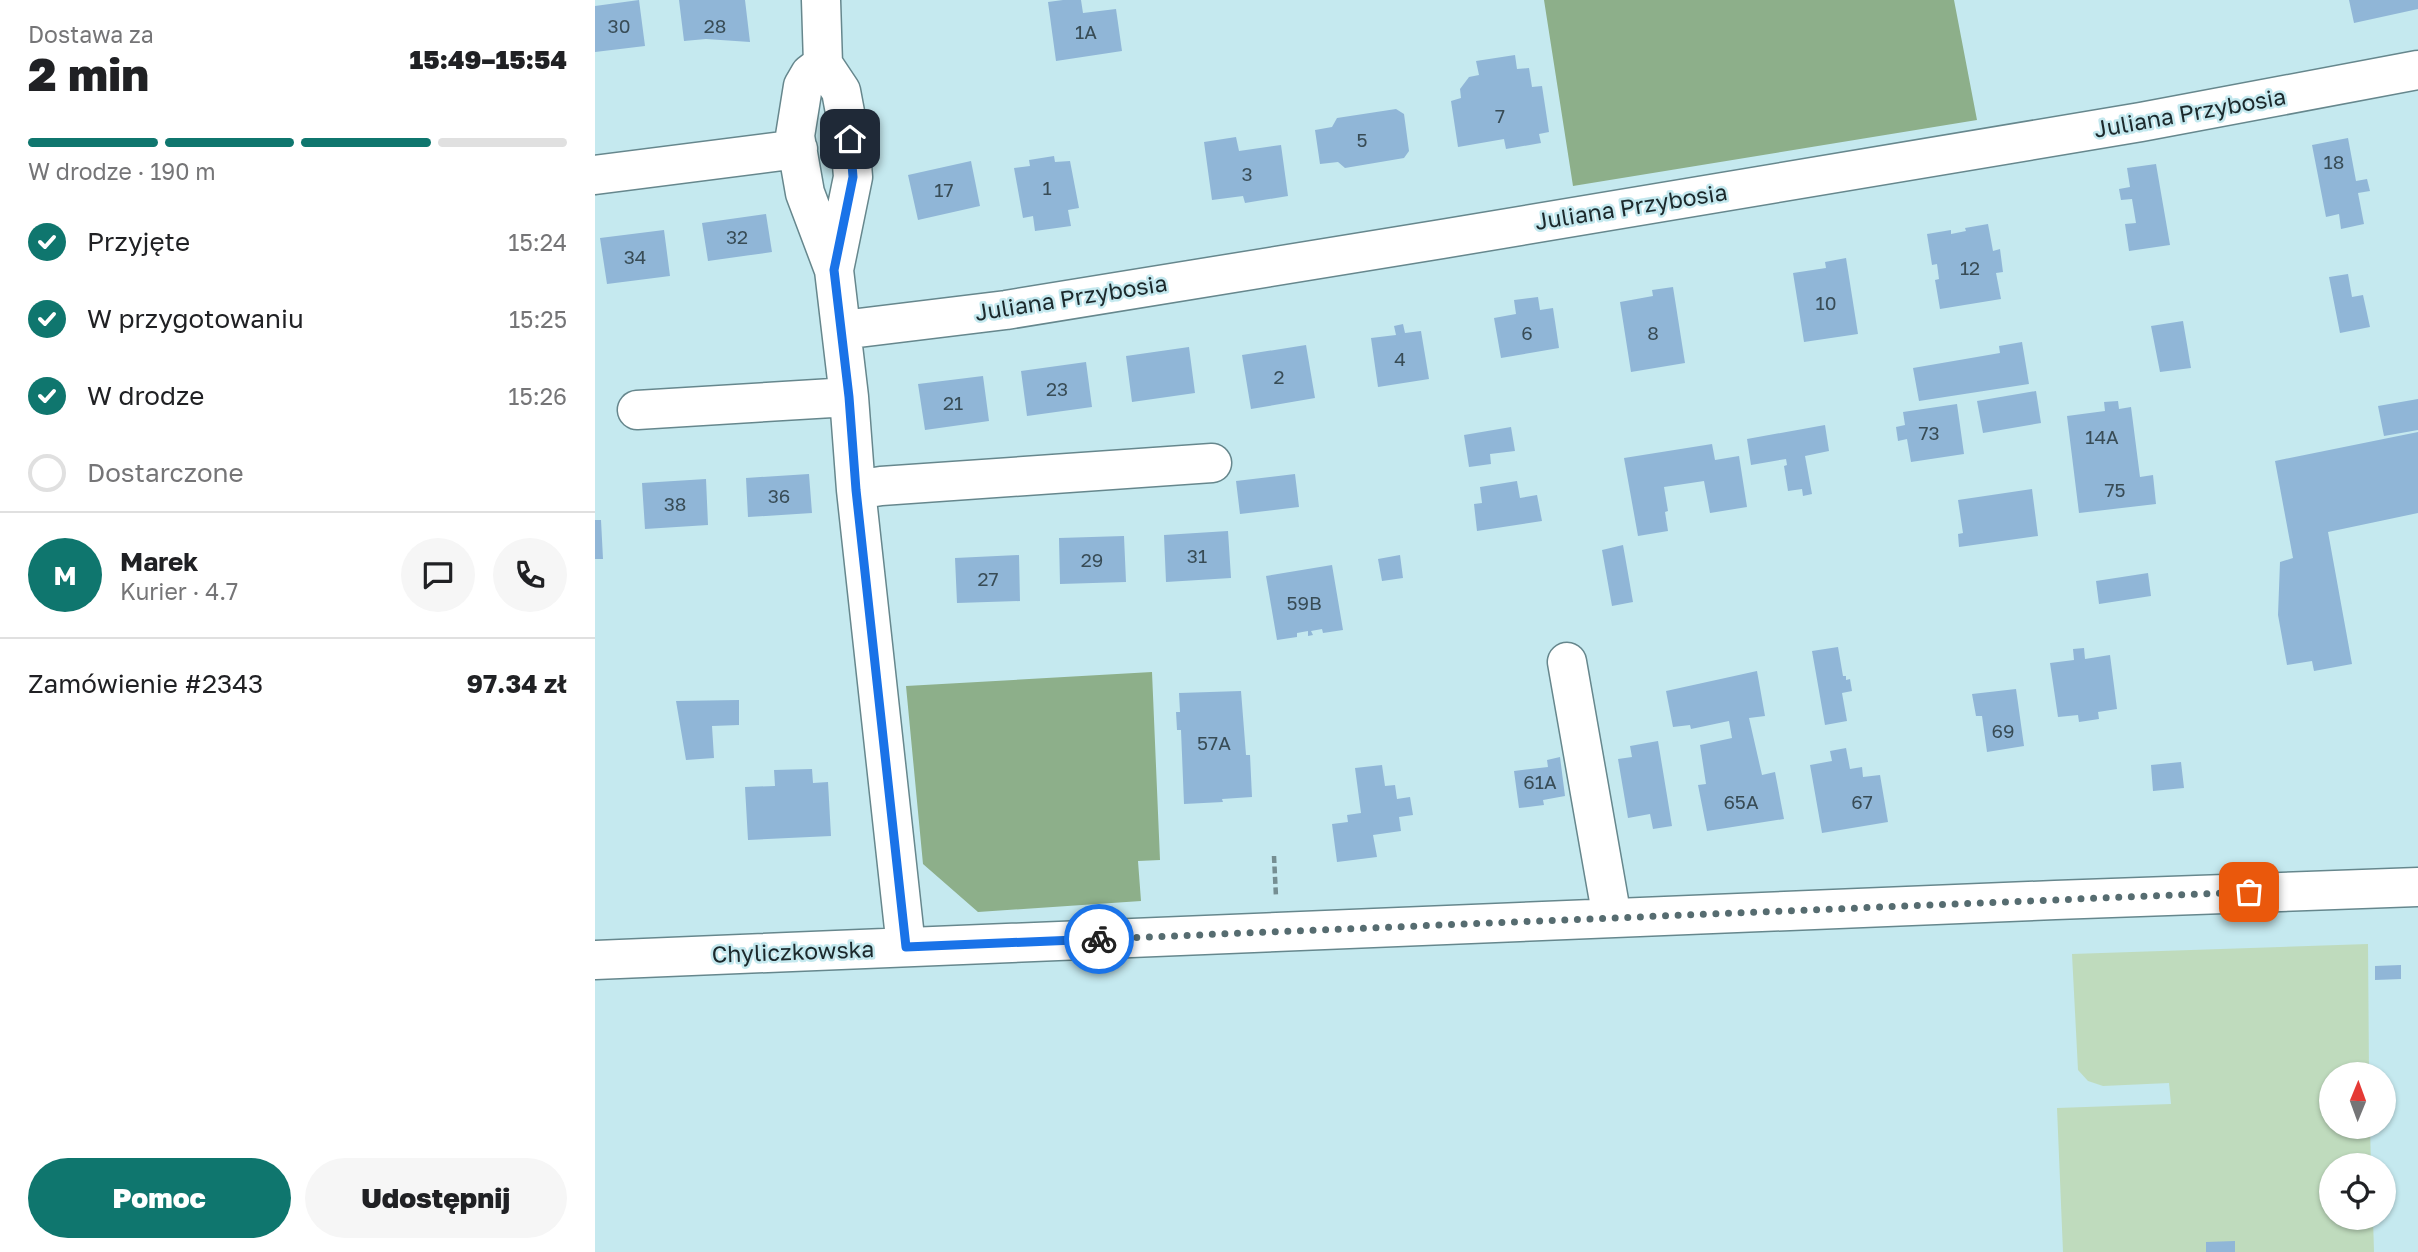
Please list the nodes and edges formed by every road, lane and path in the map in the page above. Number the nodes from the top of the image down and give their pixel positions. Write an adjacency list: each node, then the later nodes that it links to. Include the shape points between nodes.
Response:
1 (821, 0): 2 (street)
2 (823, 64): 4 (street, via 803,86); 6 (street, via 841,91 853,177)
3 (2418, 70): 7 (street, Juliana Przybosia, via 2141,122 1415,243 1006,310)
4 (797, 149): 5 (street); 6 (street, via 805,193)
5 (595, 175)
6 (834, 270): 7 (street)
7 (842, 330): 8 (street)
8 (849, 397): 9 (street); 11 (street)
9 (637, 410)
10 (1212, 463): 11 (street)
11 (856, 490): 17 (street)
12 (1567, 662): 16 (street)
13 (1274, 856): 15 (path)
14 (2418, 887): 16 (street, Chyliczkowska)
15 (1276, 909)
16 (1612, 918): 17 (street, Chyliczkowska)
17 (906, 947): 18 (street, Chyliczkowska)
18 (595, 960)

